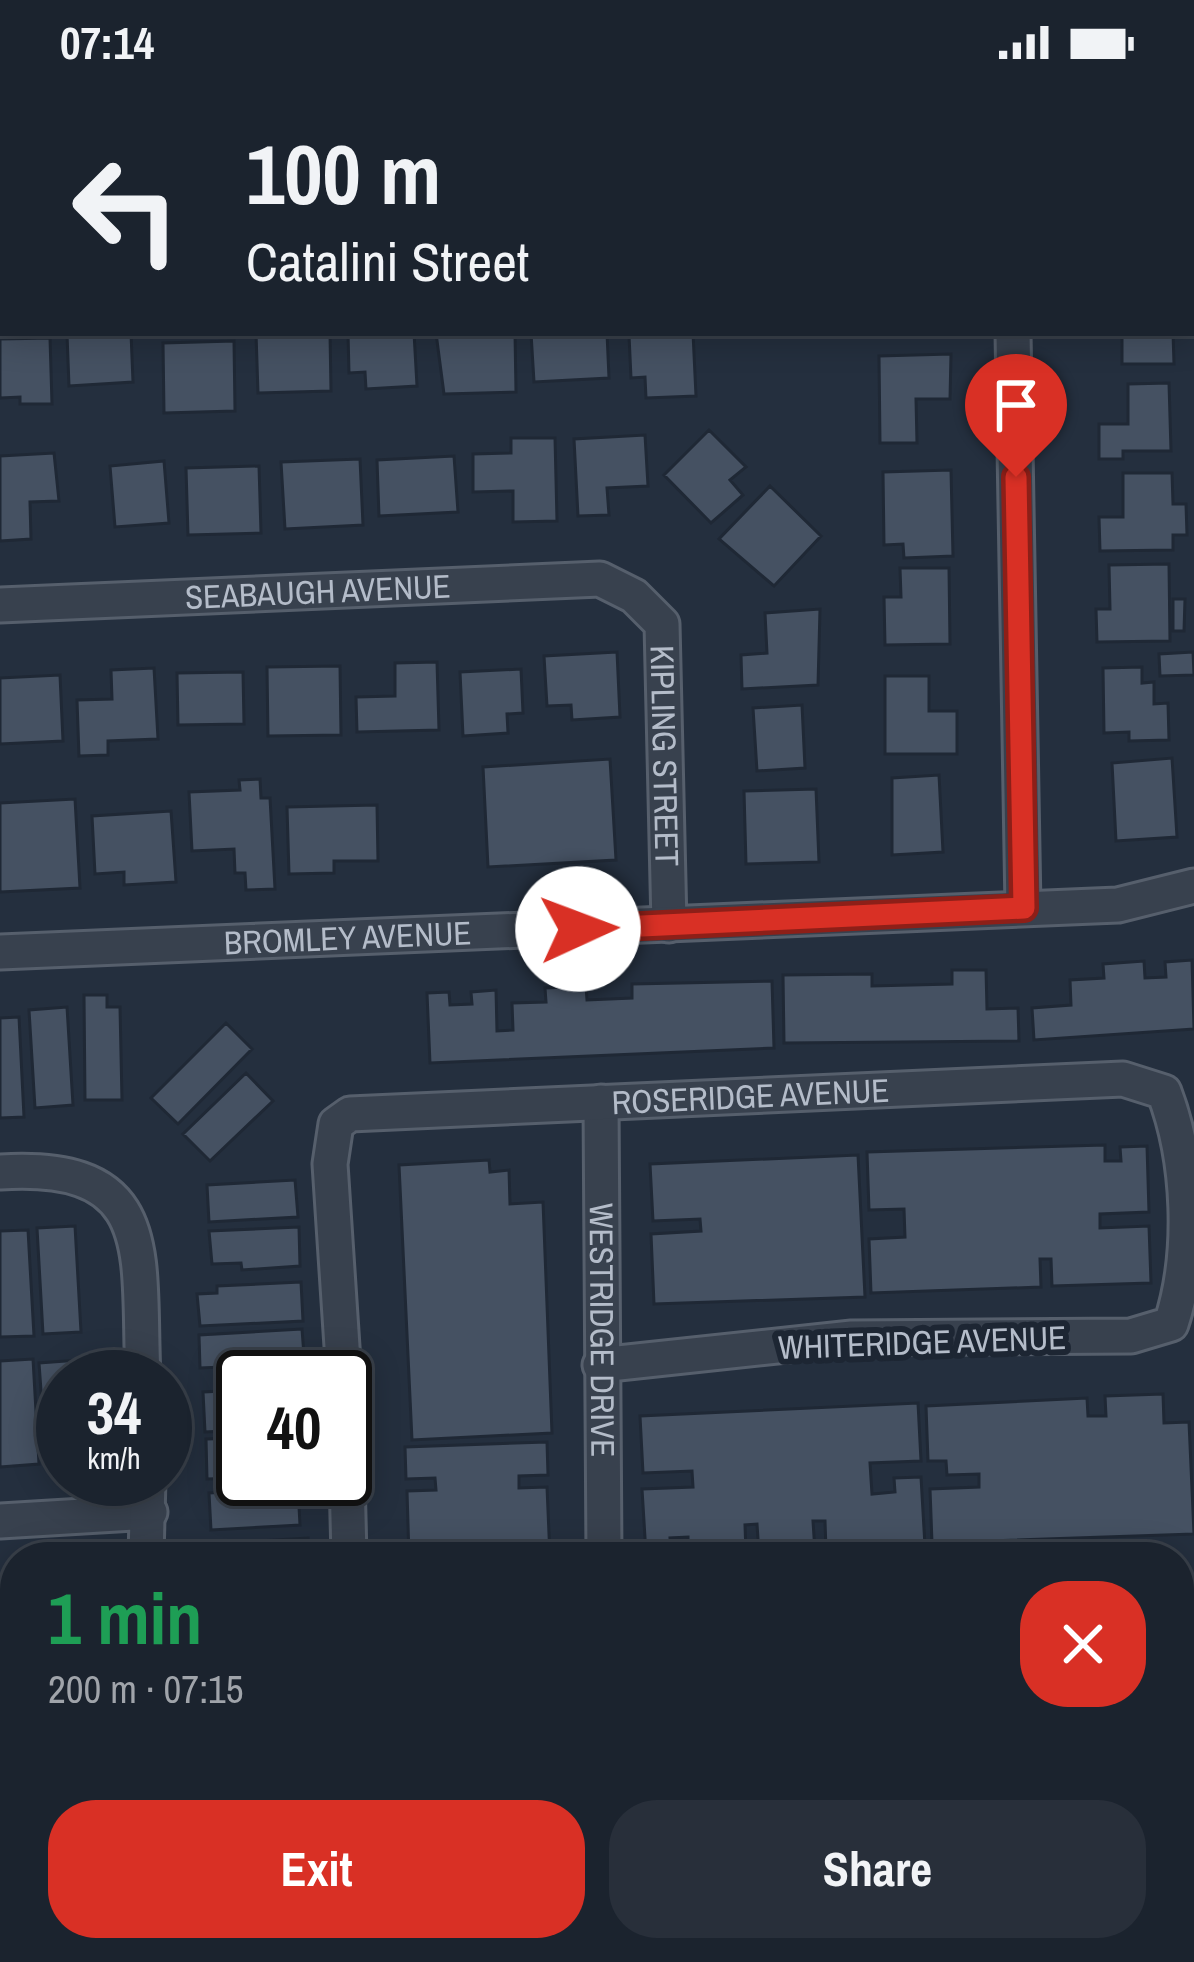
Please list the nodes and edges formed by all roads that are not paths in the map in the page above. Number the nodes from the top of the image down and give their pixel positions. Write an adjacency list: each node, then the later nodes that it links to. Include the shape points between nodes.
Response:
1 (1013, 336): 5 (street)
2 (634, 596): 3 (street, SEABAUGH AVENUE, via 600,579); 6 (street, KIPLING STREET, via 662,624)
3 (0, 605)
4 (1194, 886): 5 (street, BROMLEY AVENUE, via 1118,904)
5 (1024, 908): 6 (street, BROMLEY AVENUE)
6 (669, 925): 7 (street, BROMLEY AVENUE)
7 (0, 952)
8 (602, 1102): 10 (street, ROSERIDGE AVENUE, via 1124,1079 1164,1092 1182,1138 1184,1286); 12 (street, ROSERIDGE AVENUE, via 350,1114 336,1124 330,1163); 13 (street, WESTRIDGE DRIVE)
9 (0, 1172): 11 (street, via 38,1169 112,1191 136,1243)
10 (1171, 1324): 13 (street, WHITERIDGE AVENUE, via 1131,1336 853,1338)
11 (142, 1350)
12 (342, 1350)
13 (600, 1365): 20 (street, WESTRIDGE DRIVE)
14 (89, 1506): 17 (street)
15 (149, 1506): 18 (street)
16 (348, 1506): 19 (street)
17 (0, 1521)
18 (147, 1542)
19 (349, 1542)
20 (604, 1542)

